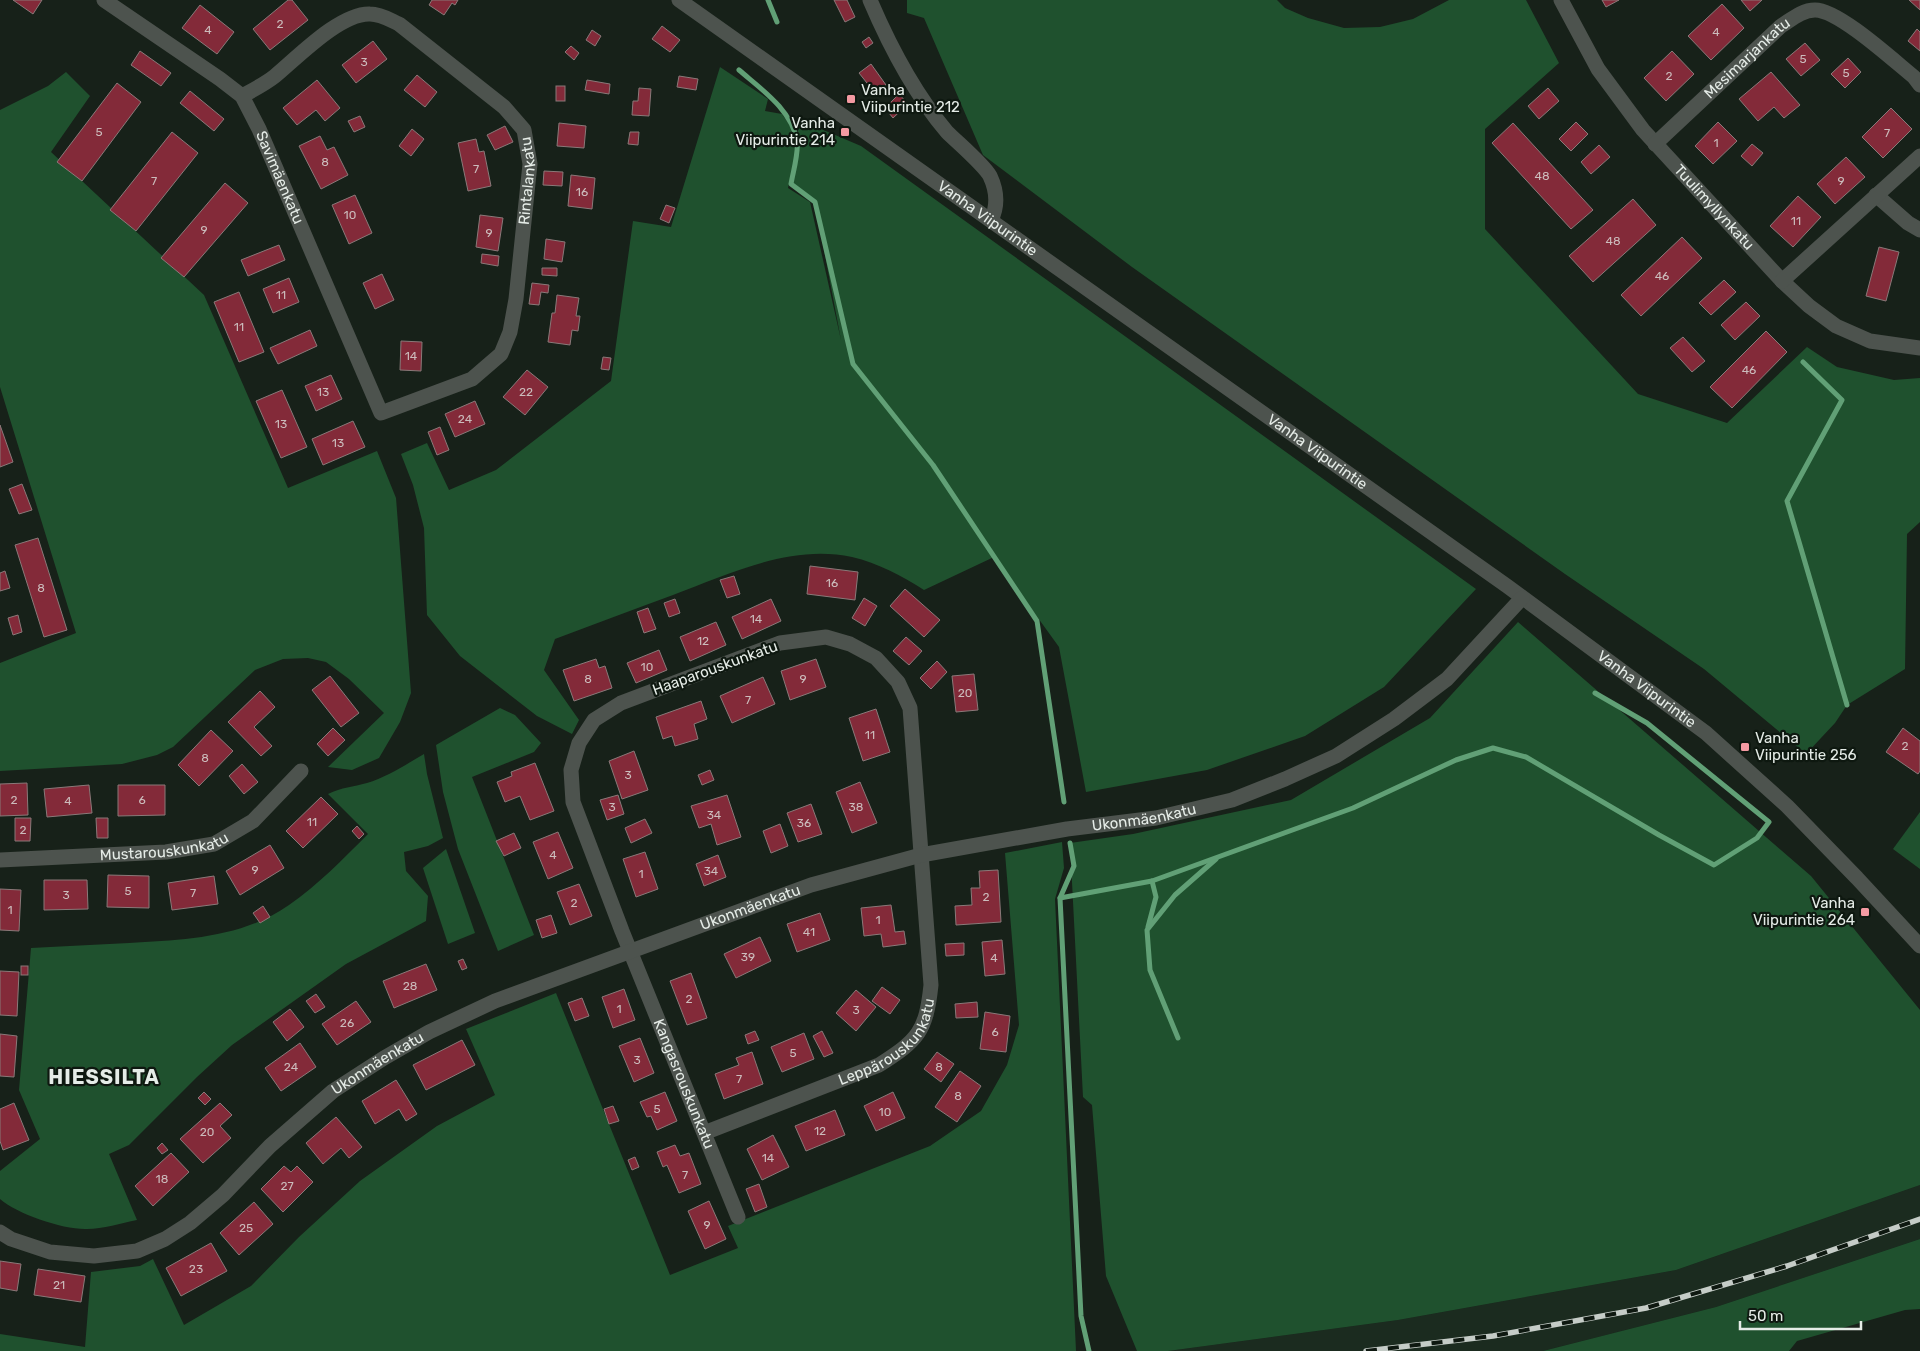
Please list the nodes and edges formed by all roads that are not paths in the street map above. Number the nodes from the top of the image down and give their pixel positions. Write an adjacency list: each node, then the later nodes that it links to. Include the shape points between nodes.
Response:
1 (104, 0): 6 (street, Savimäenkatu)
2 (679, 0): 10 (street, Vanha Viipurintie)
3 (870, 0): 10 (street, via 887,41 923,101 947,132 989,175 996,197 996,209)
4 (1561, 0): 7 (street, Tuulimyllynkatu, via 1598,69)
5 (1920, 85): 7 (street, Mesimarjankatu, via 1838,17 1816,10 1800,13 1781,26)
6 (242, 96): 14 (street, Savimäenkatu); 14 (street, Rintalankatu, via 273,77 330,30 352,17 370,14 399,24 504,107 524,130 530,164 516,300 510,332 501,354 472,379)
7 (1655, 144): 12 (street, Tuulimyllynkatu)
8 (1920, 156): 9 (street)
9 (1876, 195): 11 (street); 12 (street)
10 (991, 220): 15 (street, Vanha Viipurintie)
11 (1920, 230)
12 (1782, 281): 13 (street, Tuulimyllynkatu, via 1808,306 1836,326 1870,341)
13 (1920, 348)
14 (381, 413)
15 (1522, 598): 17 (street, Ukonmäenkatu, via 1447,679 1394,719 1336,756 1285,779 1232,800 1156,818 1067,829); 19 (street, Vanha Viipurintie, via 1706,734 1787,806)
16 (301, 771): 18 (street, Mustarouskunkatu, via 254,821 214,844 166,852)
17 (921, 855): 20 (street, Ukonmäenkatu, via 811,885); 20 (street, Haaparouskunkatu, via 910,708 898,682 876,658 850,644 826,637 780,643 621,703 594,720 579,743 571,770 573,802); 21 (street, Leppärouskunkatu, via 931,985 928,1010 918,1035 879,1065)
18 (0, 860)
19 (1920, 946)
20 (631, 950): 21 (street, Kangasrouskunkatu); 23 (street, Ukonmäenkatu, via 495,1001 429,1032 384,1058 333,1091 270,1146 224,1195 165,1239 138,1251 94,1256 50,1252)
21 (704, 1133): 22 (street, Kangasrouskunkatu)
22 (738, 1217)
23 (0, 1232)

